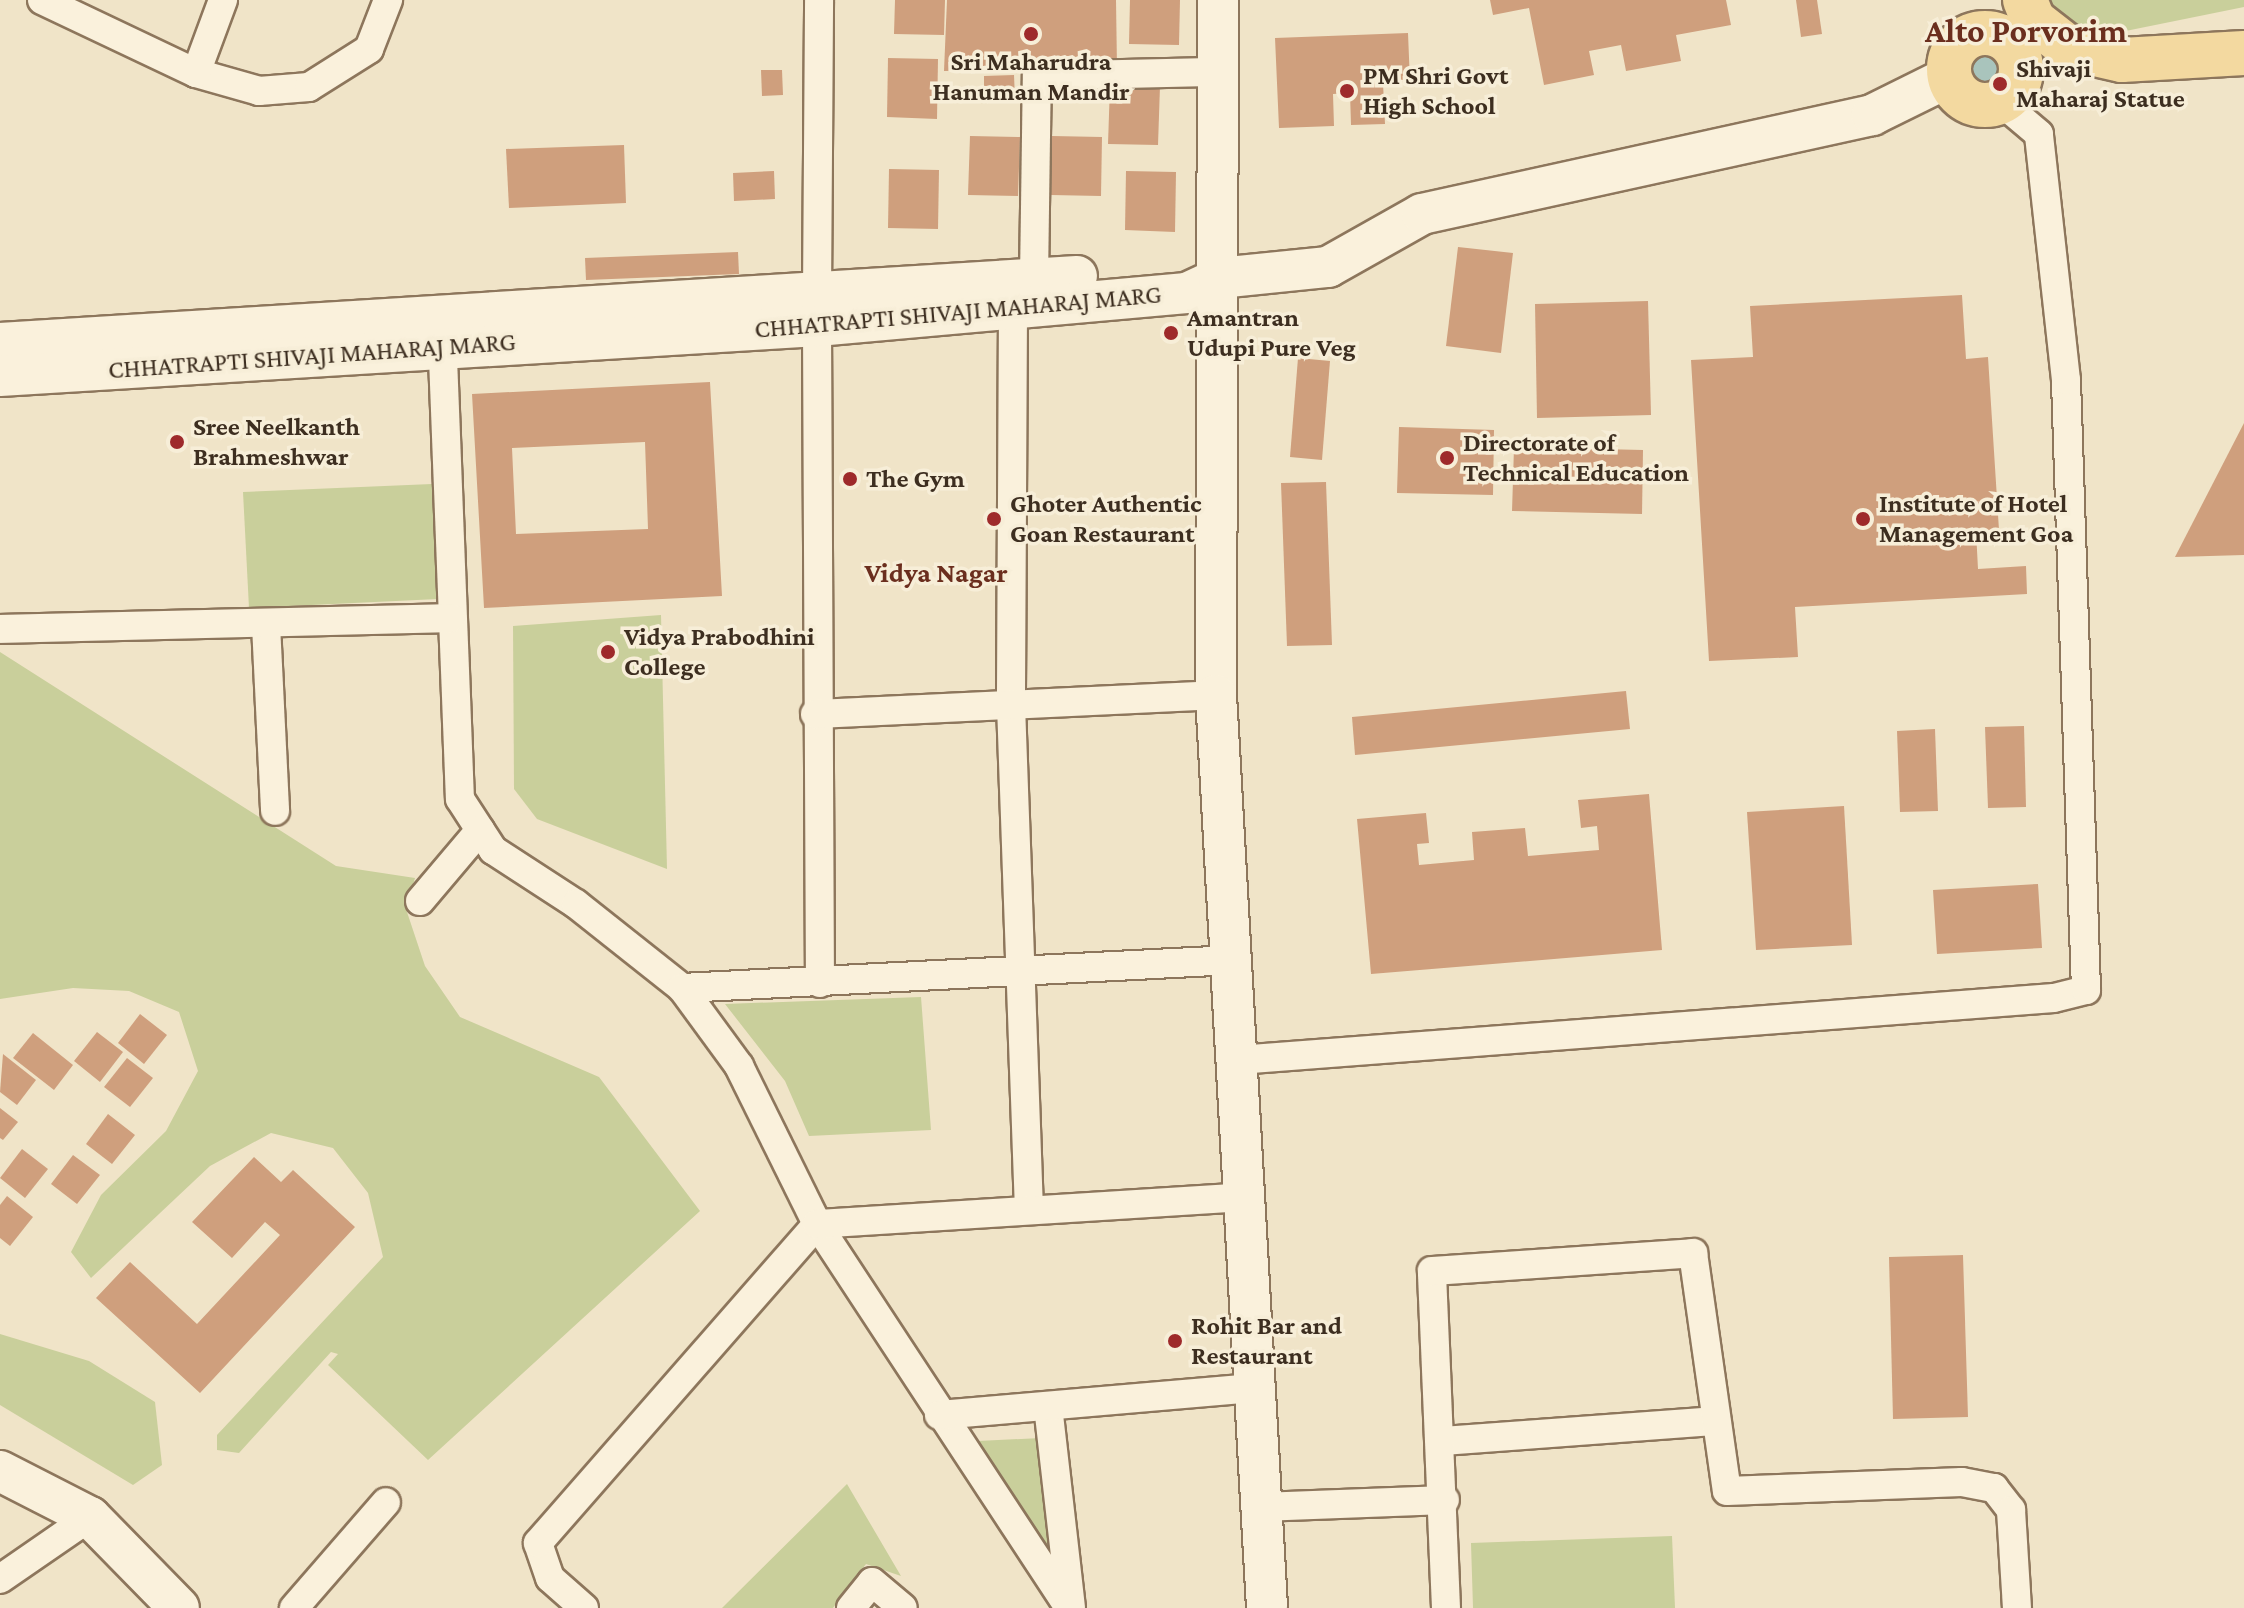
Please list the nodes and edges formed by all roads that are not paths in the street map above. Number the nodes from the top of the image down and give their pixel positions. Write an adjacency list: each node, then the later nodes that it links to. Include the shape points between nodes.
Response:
1 (42, 0): 11 (street)
2 (223, 0): 11 (street)
3 (388, 0): 11 (street, via 369,49 309,87 259,91)
4 (819, 0): 16 (street)
5 (1218, 0): 10 (street)
6 (2025, 0): 9 (main road, via 2033,20 2069,48)
7 (1987, 16): 12 (main road, via 1958,43); 13 (main road, via 2013,46)
8 (2244, 53): 9 (main road)
9 (2122, 60): 13 (main road)
10 (1219, 72): 14 (street); 15 (street, via 1037,76)
11 (196, 73)
12 (1949, 77): 13 (main road, via 1969,102); 14 (street, CHHATRAPTI SHIVAJI MAHARAJ MARG, via 1872,115 1422,214 1328,267)
13 (2011, 85): 33 (street, via 2039,134 2066,380 2086,990 2023,1001)
14 (1219, 278): 15 (street, CHHATRAPTI SHIVAJI MAHARAJ MARG, via 1187,293); 23 (street)
15 (1023, 295): 16 (street, CHHATRAPTI SHIVAJI MAHARAJ MARG); 24 (street)
16 (817, 311): 17 (street, CHHATRAPTI SHIVAJI MAHARAJ MARG); 25 (street)
17 (442, 333): 18 (street, CHHATRAPTI SHIVAJI MAHARAJ MARG); 19 (street, CHHATRAPTI SHIVAJI MAHARAJ MARG); 20 (street)
18 (0, 343)
19 (0, 376)
20 (451, 618): 21 (street); 27 (street, via 460,799)
21 (266, 625): 22 (street); 26 (street)
22 (0, 629)
23 (1216, 695): 24 (street); 29 (street)
24 (1011, 705): 25 (street); 30 (street)
25 (815, 714): 31 (street)
26 (275, 811)
27 (480, 830): 28 (street); 32 (street, via 493,850 576,904)
28 (420, 901)
29 (1233, 960): 30 (street); 33 (street)
30 (1020, 974): 31 (street); 35 (street)
31 (820, 983): 32 (street)
32 (682, 988): 36 (street, via 739,1066)
33 (1238, 1060): 34 (street)
34 (1246, 1197): 35 (street); 37 (street)
35 (1029, 1210): 36 (street)
36 (817, 1224): 39 (street); 50 (street, via 538,1543 550,1578)
37 (1254, 1388): 38 (street); 45 (street)
38 (1048, 1406): 39 (street); 53 (street)
39 (939, 1415): 53 (street)
40 (1716, 1421): 41 (street); 41 (street, via 1693,1253 1432,1271); 56 (street, via 1727,1491 1962,1482 1994,1488 2011,1510)
41 (1443, 1441): 43 (street)
42 (0, 1471): 46 (street)
43 (1445, 1500): 45 (street); 55 (street)
44 (386, 1502): 49 (street)
45 (1261, 1507): 54 (street)
46 (90, 1517): 47 (street); 48 (street)
47 (0, 1579)
48 (179, 1608)
49 (294, 1608)
50 (584, 1608)
51 (851, 1608): 52 (street, via 872,1582)
52 (903, 1608)
53 (1070, 1608)
54 (1267, 1608)
55 (1446, 1608)
56 (2017, 1608)

